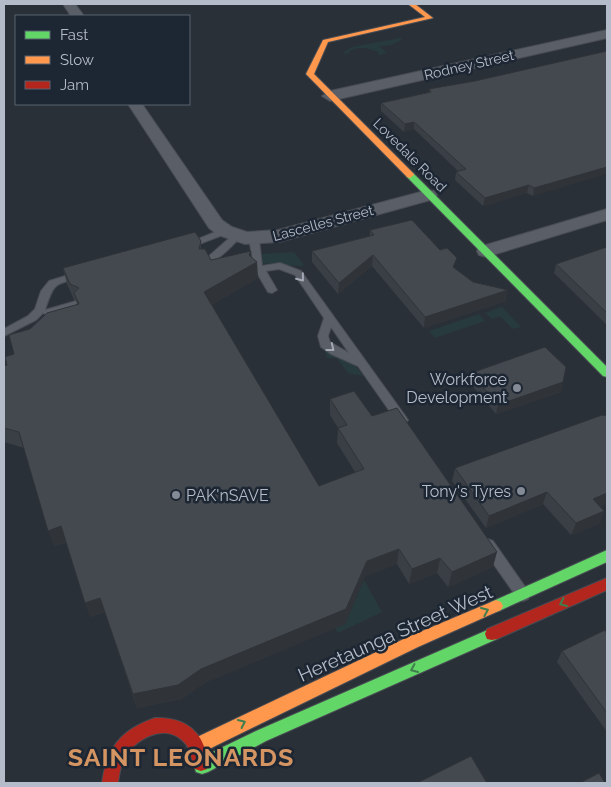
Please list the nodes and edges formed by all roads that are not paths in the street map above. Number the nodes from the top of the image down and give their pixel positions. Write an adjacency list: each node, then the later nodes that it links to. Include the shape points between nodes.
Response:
1 (69, 4): 3 (street)
2 (411, 4): 5 (street, Lovedale Road, via 430,18 324,41 310,74)
3 (76, 15)
4 (607, 34): 5 (street, Rodney Street)
5 (330, 96): 7 (street, Lovedale Road)
6 (136, 105): 9 (street, via 215,224)
7 (428, 195): 9 (street, Lascelles Street, via 279,236); 11 (street, Lovedale Road)
8 (607, 214): 11 (street)
9 (238, 235): 10 (lane); 12 (lane); 14 (lane)
10 (174, 249)
11 (486, 250): 21 (street, Lovedale Road)
12 (205, 261)
13 (93, 270): 17 (lane, via 52,283 40,310)
14 (259, 270): 15 (lane); 18 (lane, one-way to 18, via 280,266 298,273)
15 (272, 290)
16 (76, 304): 17 (lane)
17 (32, 318): 19 (lane)
18 (329, 318): 20 (lane); 20 (lane, one-way to 20, via 323,336 325,344)
19 (4, 333)
20 (362, 364): 22 (lane)
21 (607, 373)
22 (409, 430)
23 (478, 531): 26 (lane)
24 (607, 556): 26 (street, Heretaunga Street West)
25 (607, 584): 28 (street, one-way to 28, via 261,736)
26 (523, 595): 27 (street, Heretaunga Street West, one-way to 26, via 413,642)
27 (198, 745): 28 (street); 30 (street, via 184,732 168,725 140,730 118,750)
28 (202, 766): 29 (street)
29 (200, 780)
30 (110, 783)

